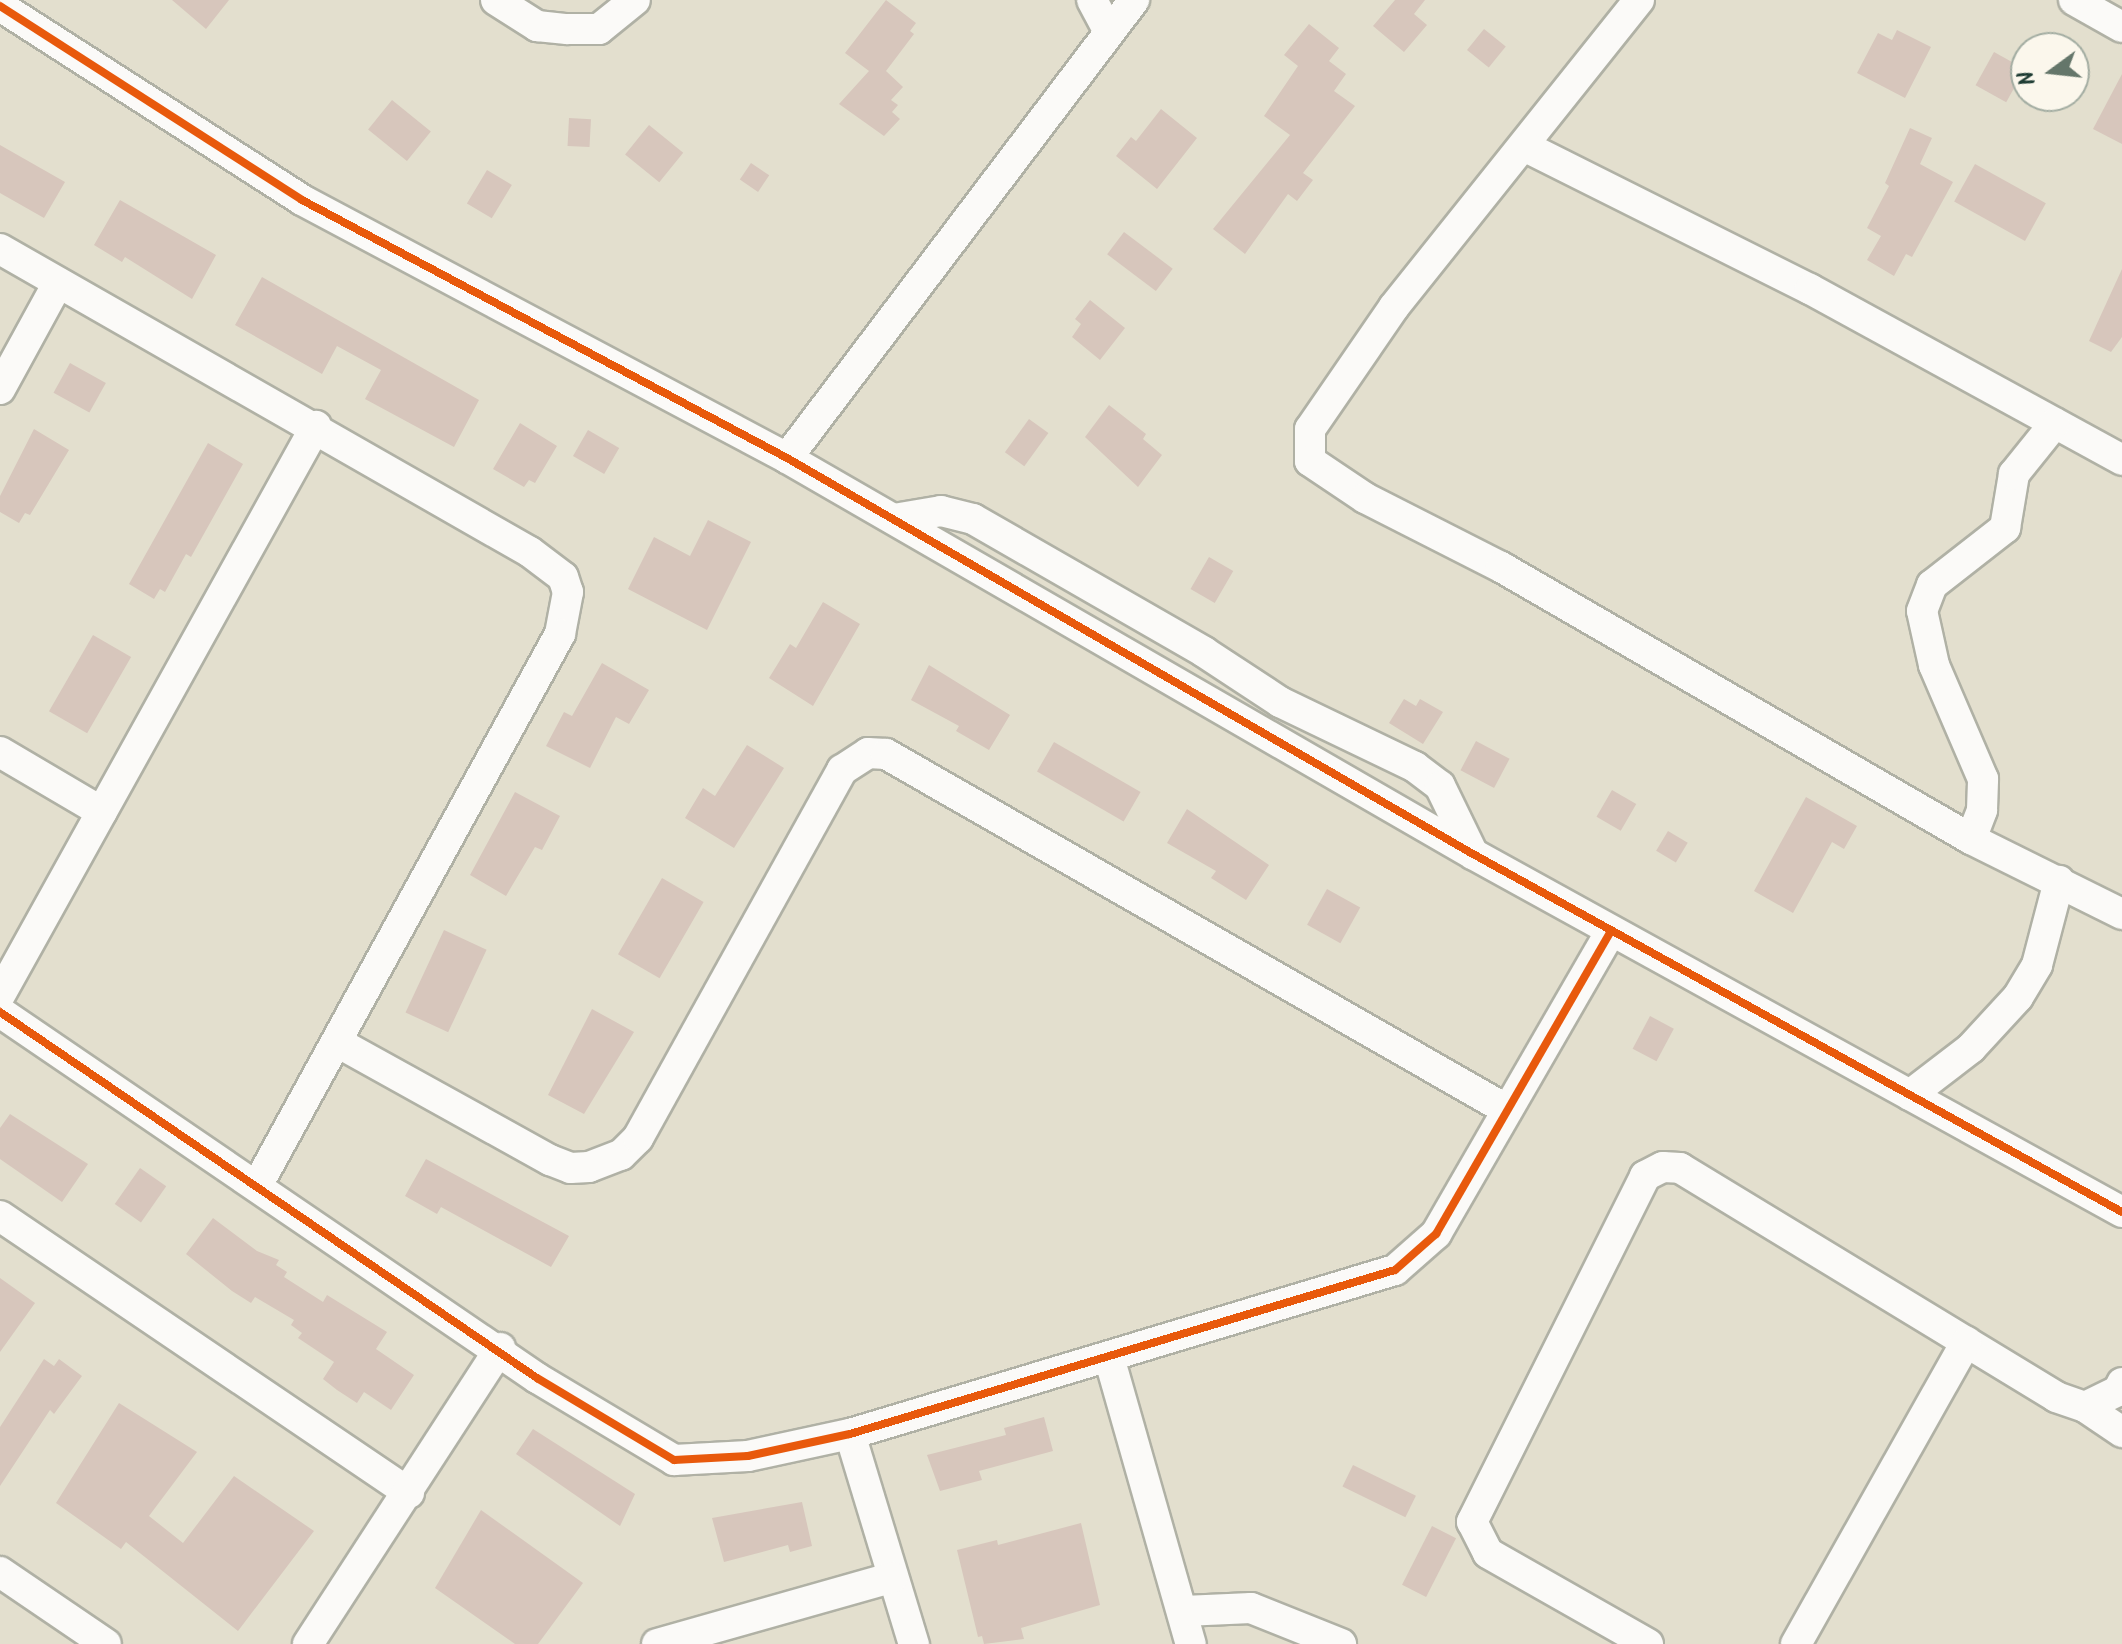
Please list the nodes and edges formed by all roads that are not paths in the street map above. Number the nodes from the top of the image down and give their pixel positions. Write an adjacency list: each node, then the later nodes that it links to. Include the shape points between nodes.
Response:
1 (496, 0): 2 (street, via 537,26 599,29)
2 (635, 0)
3 (1092, 0): 9 (street)
4 (1134, 0): 9 (street)
5 (1639, 0): 10 (street)
6 (2074, 0): 8 (street)
7 (0, 6): 16 (street, via 302,200)
8 (2122, 27)
9 (1109, 32): 16 (street)
10 (1526, 147): 14 (street, via 1810,289); 23 (street, via 1394,307 1318,417 1306,443 1310,461 1365,498 1501,567)
11 (0, 249): 12 (street)
12 (58, 283): 13 (street); 15 (street)
13 (0, 389)
14 (2055, 423): 17 (street); 23 (street, via 2014,474 2005,528 1932,585 1922,611 1934,665 1983,779 1982,810)
15 (316, 426): 22 (street); 30 (street, via 530,552 563,577 568,592 560,634)
16 (787, 458): 18 (street)
17 (2122, 460)
18 (894, 519): 19 (street, via 941,511 973,519); 20 (street)
19 (1120, 603): 20 (street); 24 (street, via 1280,702 1415,767 1440,786)
20 (1097, 637): 24 (street)
21 (0, 752): 22 (street)
22 (102, 812): 28 (street)
23 (1971, 839): 25 (street)
24 (1473, 854): 27 (street)
25 (2059, 881): 26 (street); 31 (street, via 2037,965 2018,997 1971,1048)
26 (2122, 914)
27 (1611, 931): 31 (street); 32 (street)
28 (0, 995)
29 (0, 1012): 33 (street)
30 (337, 1042): 32 (street, via 550,1160 580,1168 621,1155 638,1138 842,770 868,753 886,754); 33 (street)
31 (1910, 1095): 34 (street)
32 (1507, 1110): 38 (street, via 1436,1234 1395,1270)
33 (258, 1184): 37 (street)
34 (2122, 1212)
35 (0, 1216): 43 (street)
36 (1966, 1342): 40 (street, via 2056,1397); 53 (street, via 1680,1168 1663,1167 1645,1176 1472,1522 1488,1553); 54 (street)
37 (500, 1348): 42 (street, via 537,1378 674,1460 748,1456); 43 (street)
38 (1109, 1357): 42 (street); 46 (street)
39 (2122, 1383): 40 (street, via 2118,1391)
40 (2085, 1407): 41 (street)
41 (2122, 1432)
42 (850, 1434): 45 (street)
43 (409, 1493): 48 (street)
44 (0, 1572): 47 (street)
45 (893, 1577): 49 (street); 50 (street)
46 (1184, 1611): 51 (street); 52 (street, via 1251,1608)
47 (106, 1644)
48 (308, 1644)
49 (657, 1644)
50 (914, 1644)
51 (1191, 1644)
52 (1341, 1644)
53 (1648, 1644)
54 (1796, 1644)

